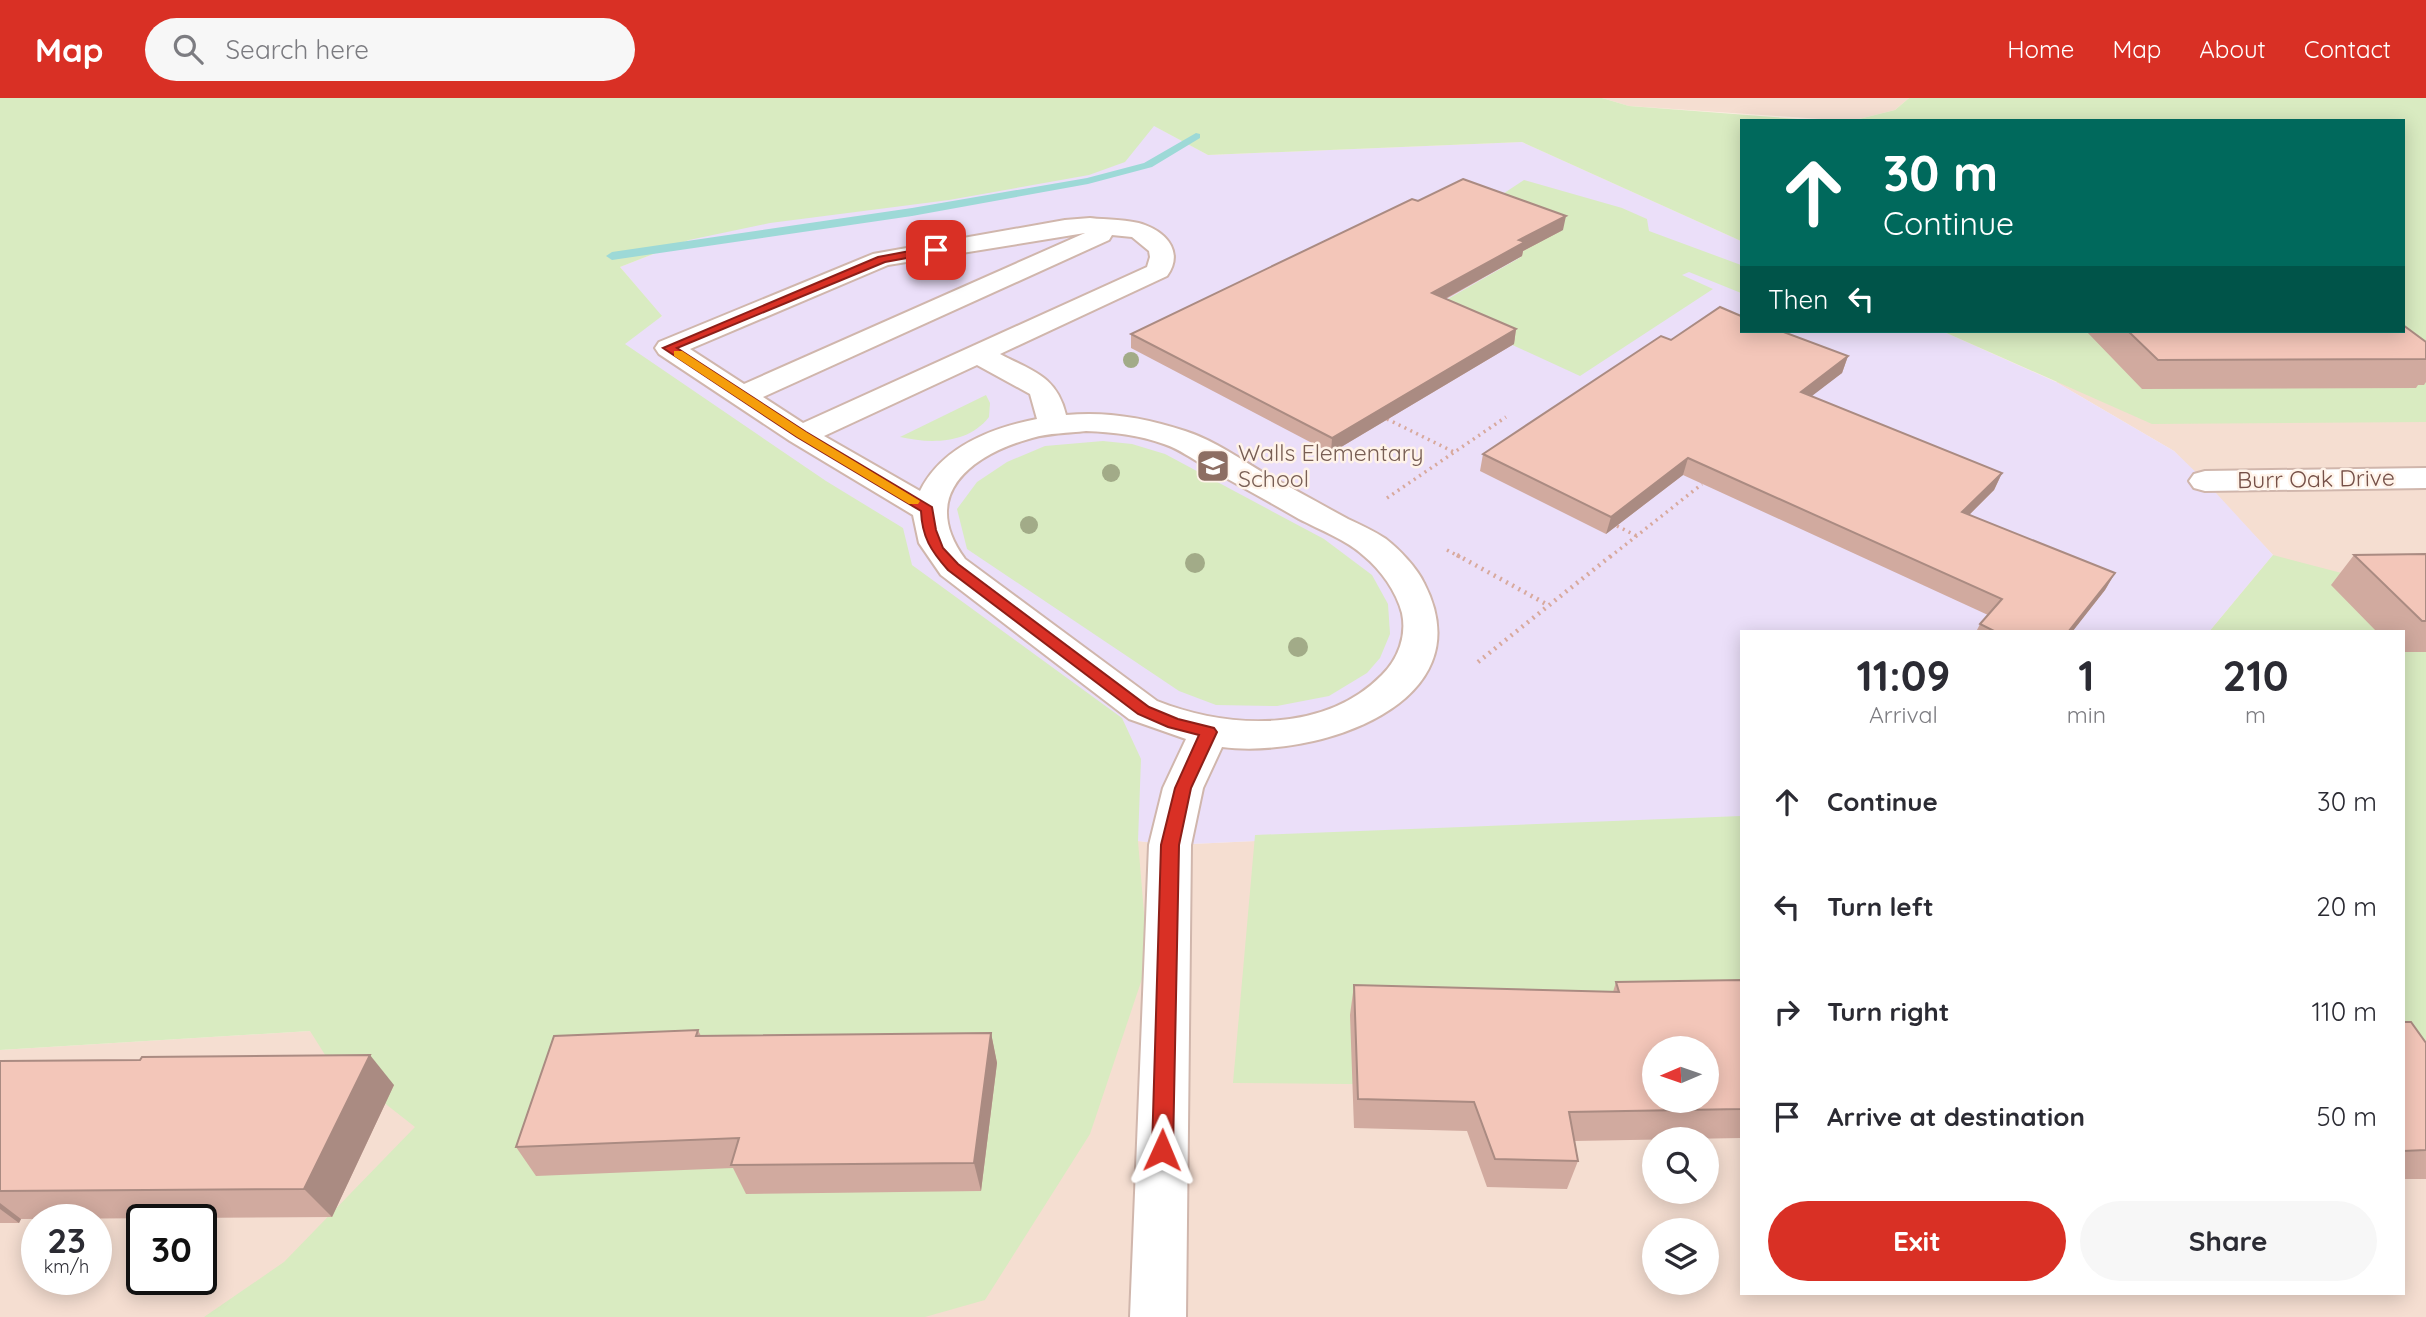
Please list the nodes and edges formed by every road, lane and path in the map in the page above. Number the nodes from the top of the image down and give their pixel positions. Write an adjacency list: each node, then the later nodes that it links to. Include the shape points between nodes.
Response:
1 (1118, 227): 2 (street, via 1139,232 1161,248 1158,271); 3 (street); 3 (street, via 1065,228 882,259 669,348)
2 (978, 354): 6 (street, via 1041,388); 7 (street)
3 (744, 394): 7 (street)
4 (1506, 417): 8 (path)
5 (1387, 419): 8 (path)
6 (1053, 425): 13 (street, via 1021,431 968,456 948,472); 19 (street, via 1118,423 1177,438 1375,547 1412,587 1422,610 1423,635 1415,659 1376,703 1348,717 1293,732 1245,736)
7 (801, 435): 13 (street)
8 (1454, 452): 12 (path)
9 (2426, 478): 10 (street, Burr Oak Drive)
10 (2205, 481)
11 (1702, 484): 15 (path)
12 (1382, 501)
13 (928, 509): 19 (street, via 936,549 953,567 1143,710)
14 (1617, 526): 15 (path)
15 (1637, 536): 17 (path)
16 (1437, 545): 17 (path)
17 (1548, 605): 18 (path)
18 (1478, 662)
19 (1209, 732): 20 (street, via 1183,788 1170,845)
20 (1158, 1317)

